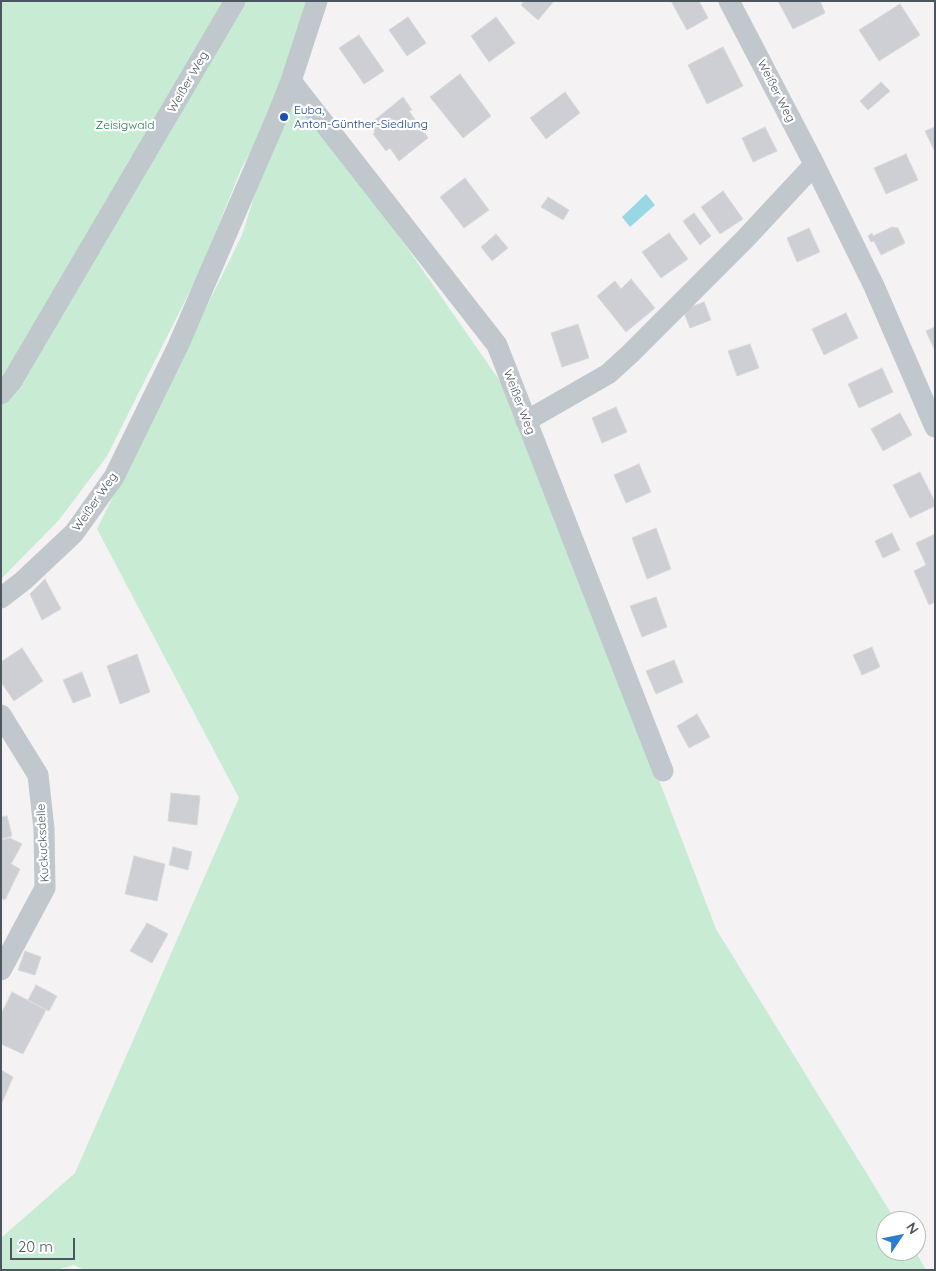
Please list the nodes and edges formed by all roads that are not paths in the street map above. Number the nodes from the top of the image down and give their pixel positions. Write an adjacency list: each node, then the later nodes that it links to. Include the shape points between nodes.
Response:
1 (235, 1): 6 (street, Weißer Weg)
2 (317, 1): 4 (street, Weißer Weg)
3 (729, 1): 5 (street, Weißer Weg)
4 (291, 81): 7 (street, Weißer Weg, via 496,345); 9 (street, Weißer Weg, via 178,346 114,477 74,533)
5 (814, 165): 7 (street, via 745,239 608,374); 8 (street, Weißer Weg, via 874,286)
6 (1, 394)
7 (526, 421): 11 (street, Weißer Weg)
8 (935, 427)
9 (1, 598)
10 (1, 715): 12 (street, Kuckucksdelle, via 38,775 44,829 45,888)
11 (663, 771)
12 (1, 970)

